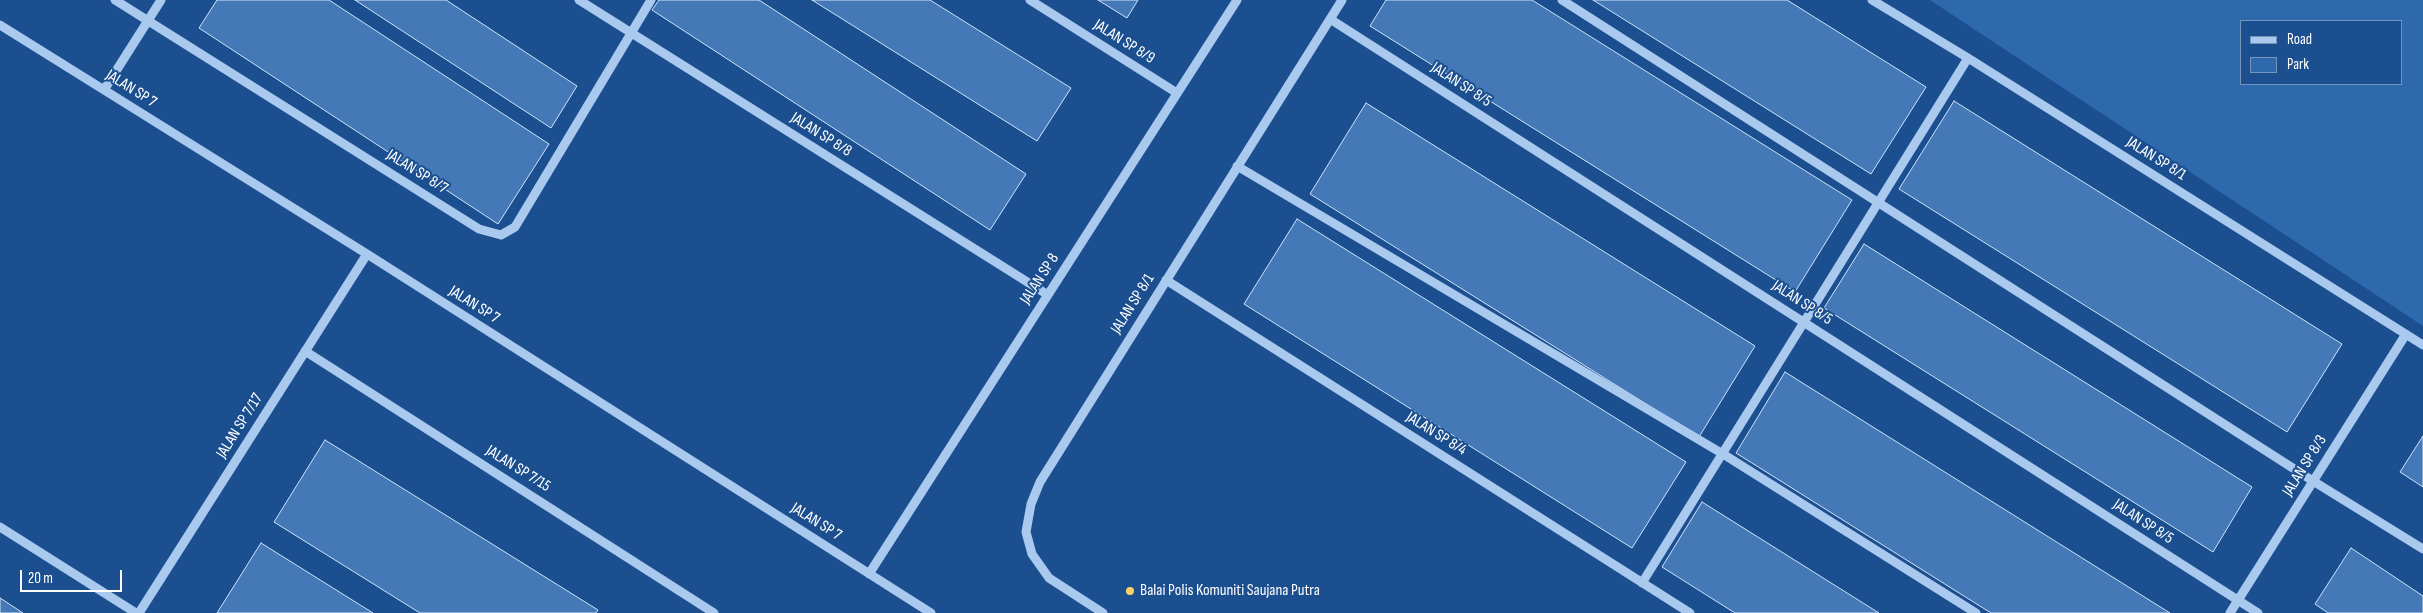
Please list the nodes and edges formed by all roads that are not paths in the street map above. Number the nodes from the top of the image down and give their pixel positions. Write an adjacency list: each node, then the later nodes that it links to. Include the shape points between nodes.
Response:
1 (115, 0): 11 (street, JALAN SP 8/7)
2 (161, 0): 11 (street)
3 (579, 0): 13 (street, JALAN SP 8/8)
4 (651, 0): 13 (street, JALAN SP 8/7)
5 (1030, 0): 16 (street, JALAN SP 8/9)
6 (1237, 0): 16 (street, JALAN SP 8)
7 (1342, 0): 10 (street, JALAN SP 8/1)
8 (1562, 0): 18 (street)
9 (1872, 0): 14 (street, JALAN SP 8/1)
10 (1330, 19): 17 (street, JALAN SP 8/1); 22 (street, JALAN SP 8/5)
11 (148, 20): 13 (street, JALAN SP 8/7, via 479,228 501,235 515,227); 15 (street)
12 (0, 25): 15 (street, JALAN SP 7)
13 (631, 33): 21 (street, JALAN SP 8/8)
14 (1968, 58): 18 (street); 23 (street, JALAN SP 8/1)
15 (104, 90): 19 (street, JALAN SP 7)
16 (1177, 93): 21 (street, JALAN SP 8)
17 (1237, 166): 20 (street, JALAN SP 8/1); 26 (street)
18 (1878, 204): 22 (street); 27 (street)
19 (367, 254): 25 (street, JALAN SP 7/17); 30 (street, JALAN SP 7)
20 (1166, 280): 31 (street, JALAN SP 8/4); 36 (street, JALAN SP 8/1, via 1040,482 1031,504 1026,532 1032,554 1049,578)
21 (1048, 295): 30 (street, JALAN SP 8)
22 (1804, 322): 26 (street); 32 (street, JALAN SP 8/5)
23 (2406, 334): 24 (street, JALAN SP 8/1); 27 (street, JALAN SP 8/3)
24 (2423, 345)
25 (305, 351): 33 (street, JALAN SP 7/17); 34 (street, JALAN SP 7/15)
26 (1723, 454): 31 (street); 38 (street)
27 (2313, 481): 29 (street); 32 (street, JALAN SP 8/3)
28 (0, 526): 33 (street)
29 (2423, 549)
30 (869, 574): 35 (street, JALAN SP 7)
31 (1642, 583): 37 (street, JALAN SP 8/4)
32 (2238, 600): 39 (street, JALAN SP 8/3); 40 (street, JALAN SP 8/5)
33 (138, 613)
34 (714, 613)
35 (931, 613)
36 (1103, 613)
37 (1690, 613)
38 (1976, 613)
39 (2230, 613)
40 (2258, 613)

